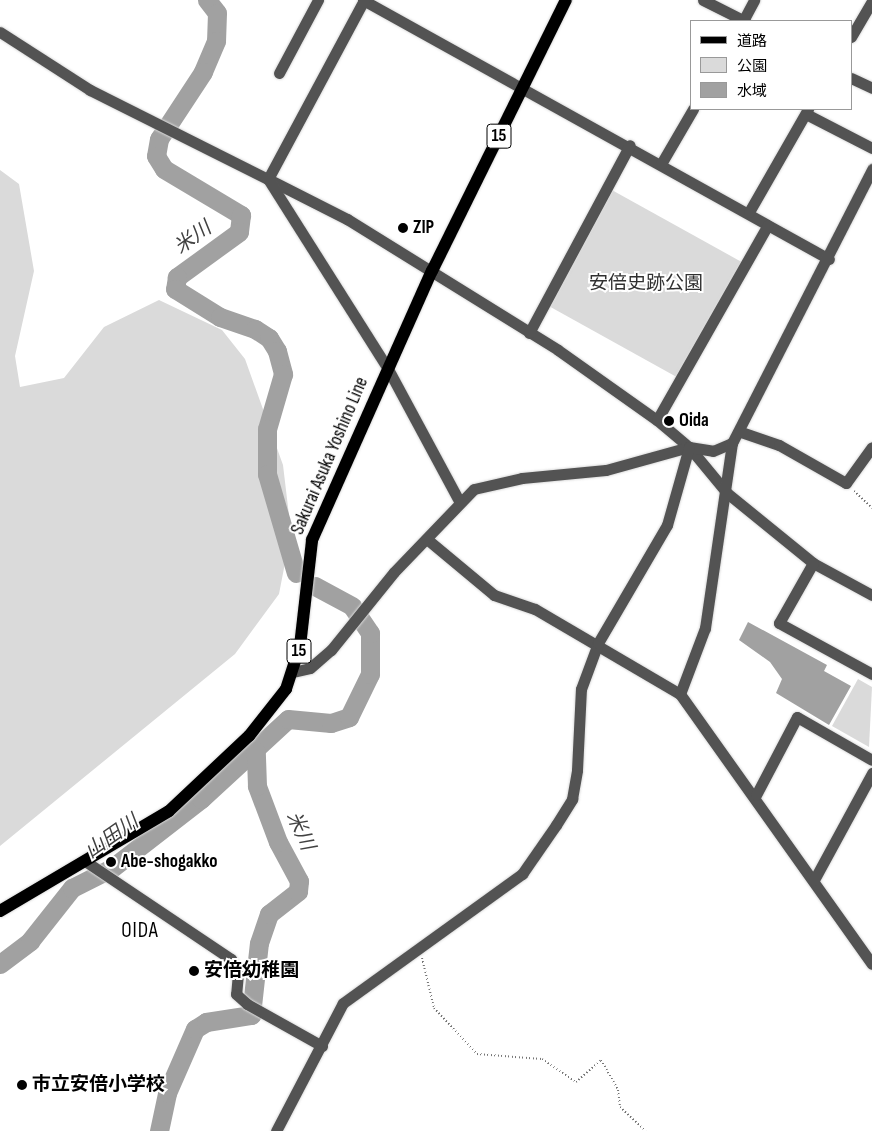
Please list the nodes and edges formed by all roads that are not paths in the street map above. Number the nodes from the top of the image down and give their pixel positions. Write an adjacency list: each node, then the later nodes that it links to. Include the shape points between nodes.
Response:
1 (318, 0): 11 (street)
2 (364, 0): 14 (street); 21 (street)
3 (566, 0): 14 (main road, Sakurai Asuka Yoshino Line / 15)
4 (703, 0): 7 (street)
5 (754, 0): 8 (street)
6 (872, 1): 10 (street)
7 (742, 20)
8 (744, 20)
9 (0, 32): 21 (street, via 90,90)
10 (852, 35)
11 (279, 73)
12 (852, 78): 13 (street)
13 (872, 88)
14 (521, 91): 17 (street); 25 (main road, Sakurai Asuka Yoshino Line / 15)
15 (691, 110): 19 (street)
16 (807, 111): 18 (street); 22 (street)
17 (630, 145): 19 (street); 26 (street)
18 (872, 148)
19 (661, 164): 22 (street)
20 (872, 169): 24 (street)
21 (268, 180): 25 (street, via 347,219); 27 (street)
22 (749, 212): 23 (street)
23 (768, 225): 24 (street); 28 (street)
24 (829, 259): 29 (street)
25 (432, 271): 26 (street); 27 (main road, Sakurai Asuka Yoshino Line / 15)
26 (529, 332): 28 (street)
27 (388, 369): 34 (street); 39 (main road, Sakurai Asuka Yoshino Line / 15, via 312,540)
28 (657, 420): 31 (street)
29 (741, 432): 30 (street); 32 (street, via 779,445 846,483)
30 (732, 443): 31 (street, via 713,451); 33 (street)
31 (689, 447): 33 (street); 34 (street, via 606,470 522,478 474,489); 38 (street, via 667,525)
32 (872, 447)
33 (727, 493): 36 (street); 41 (street, via 705,628)
34 (459, 501): 35 (street)
35 (428, 540): 38 (street, via 494,595 535,609); 39 (street, via 394,572 331,650 310,668)
36 (813, 563): 37 (street); 40 (street, via 779,623)
37 (872, 595)
38 (598, 643): 41 (street); 49 (street, via 581,689 572,799 522,874 343,1003)
39 (293, 672): 45 (main road, Sakurai Asuka Yoshino Line / 15, via 286,689 249,736 169,811)
40 (872, 674)
41 (680, 694): 44 (street)
42 (872, 760): 44 (street, via 797,717)
43 (872, 774): 46 (street)
44 (756, 795): 46 (street)
45 (85, 861): 47 (main road, Sakurai Asuka Yoshino Line / 15); 49 (street, via 232,959 238,973 236,994 247,1004)
46 (814, 880): 48 (street)
47 (0, 911)
48 (872, 964)
49 (322, 1046): 50 (street)
50 (276, 1131)

